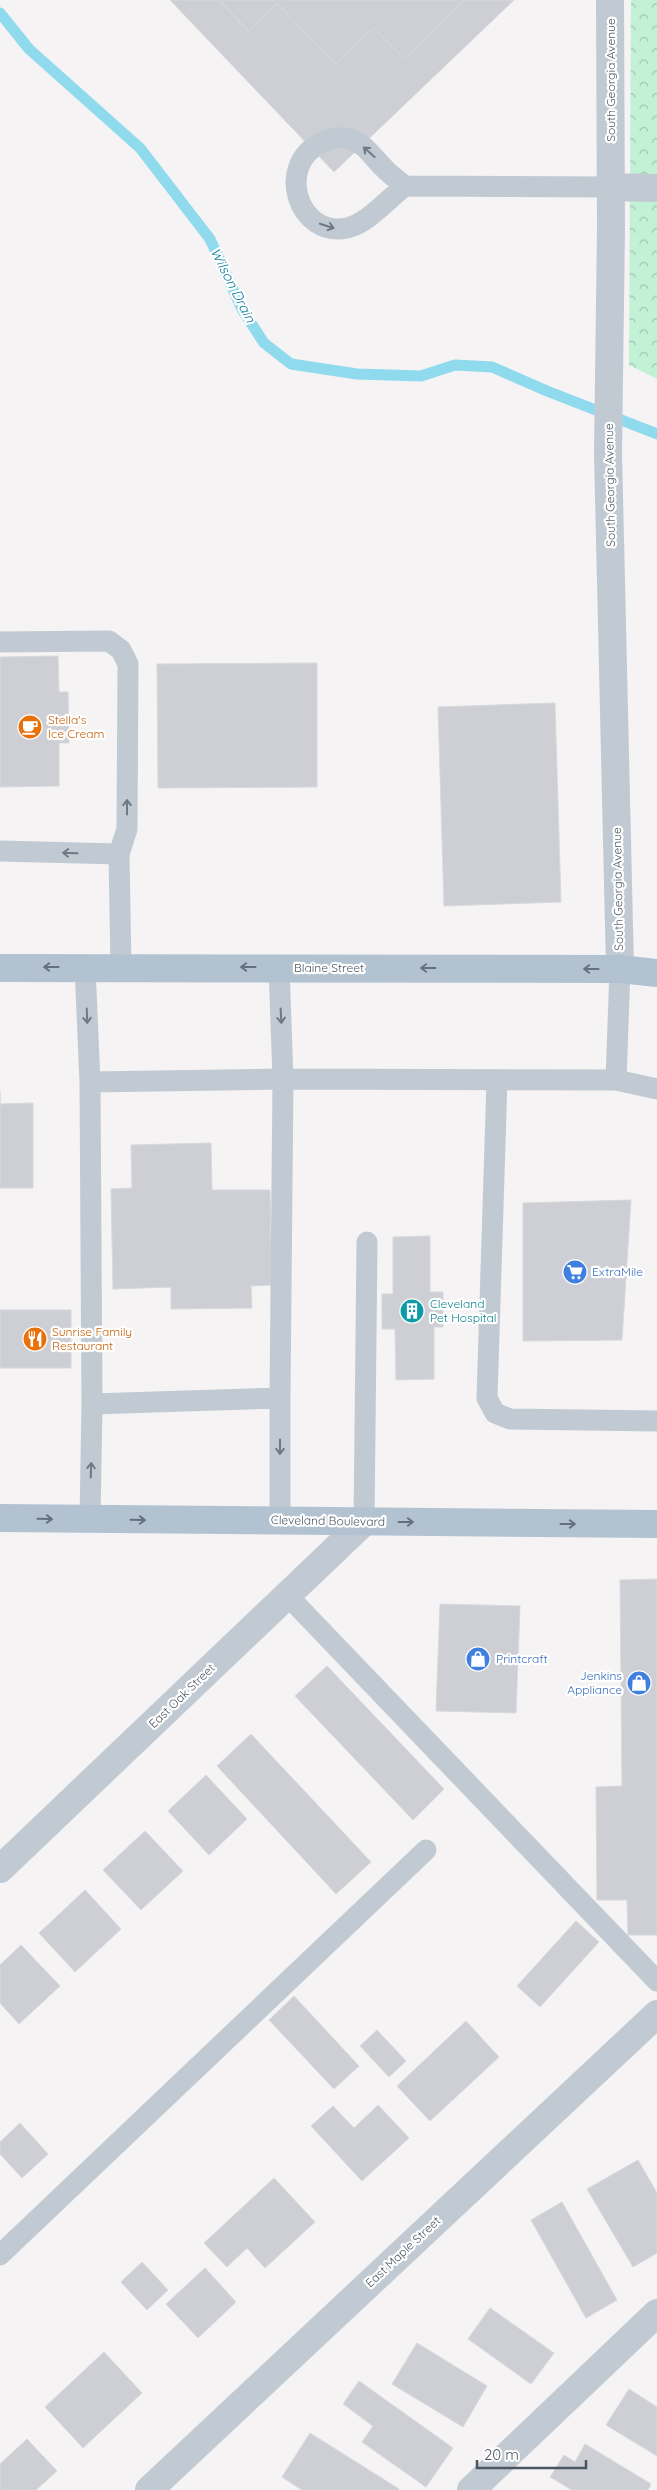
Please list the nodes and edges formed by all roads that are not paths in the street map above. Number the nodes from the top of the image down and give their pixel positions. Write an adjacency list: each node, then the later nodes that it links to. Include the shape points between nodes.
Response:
1 (610, 0): 3 (street, South Georgia Avenue)
2 (404, 186): 2 (lane, one-way to 2, via 369,150 350,139 331,138 313,147 299,161 295,181 299,202 311,220 330,228 348,228 368,217); 3 (lane)
3 (611, 187): 4 (street); 12 (street, South Georgia Avenue, via 608,453)
4 (657, 188)
5 (0, 642): 7 (lane, one-way to 5, via 127,829 128,664 121,650 109,641)
6 (0, 851): 7 (lane, one-way to 6)
7 (119, 854): 9 (lane)
8 (85, 967): 9 (main road, Blaine Street); 11 (main road, Blaine Street, one-way to 11); 17 (lane, one-way to 17)
9 (121, 967): 10 (main road, Blaine Street, one-way to 9)
10 (279, 967): 12 (main road, Blaine Street, one-way to 10); 14 (lane, one-way to 14)
11 (0, 968)
12 (620, 969): 13 (main road, Blaine Street); 16 (lane)
13 (657, 973)
14 (283, 1079): 15 (lane); 17 (lane); 20 (lane)
15 (497, 1080): 16 (lane); 22 (lane, via 487,1398 495,1413 510,1419)
16 (616, 1080): 18 (lane)
17 (90, 1082): 21 (lane)
18 (657, 1089)
19 (367, 1242): 26 (lane)
20 (280, 1398): 21 (lane); 25 (lane, one-way to 25)
21 (92, 1404): 24 (lane, one-way to 21)
22 (657, 1421)
23 (0, 1518): 24 (main road, Cleveland Boulevard, one-way to 24)
24 (90, 1519): 25 (main road, Cleveland Boulevard, one-way to 25)
25 (280, 1521): 26 (main road, Cleveland Boulevard)
26 (364, 1522): 27 (main road, Cleveland Boulevard, one-way to 27); 28 (street, East Oak Street)
27 (657, 1524)
28 (287, 1595): 30 (street, East Oak Street); 31 (lane)
29 (426, 1850): 33 (lane)
30 (0, 1869)
31 (657, 1981)
32 (657, 2014): 35 (street, East Maple Street)
33 (0, 2255)
34 (657, 2313): 36 (street)
35 (149, 2490)
36 (471, 2490)

